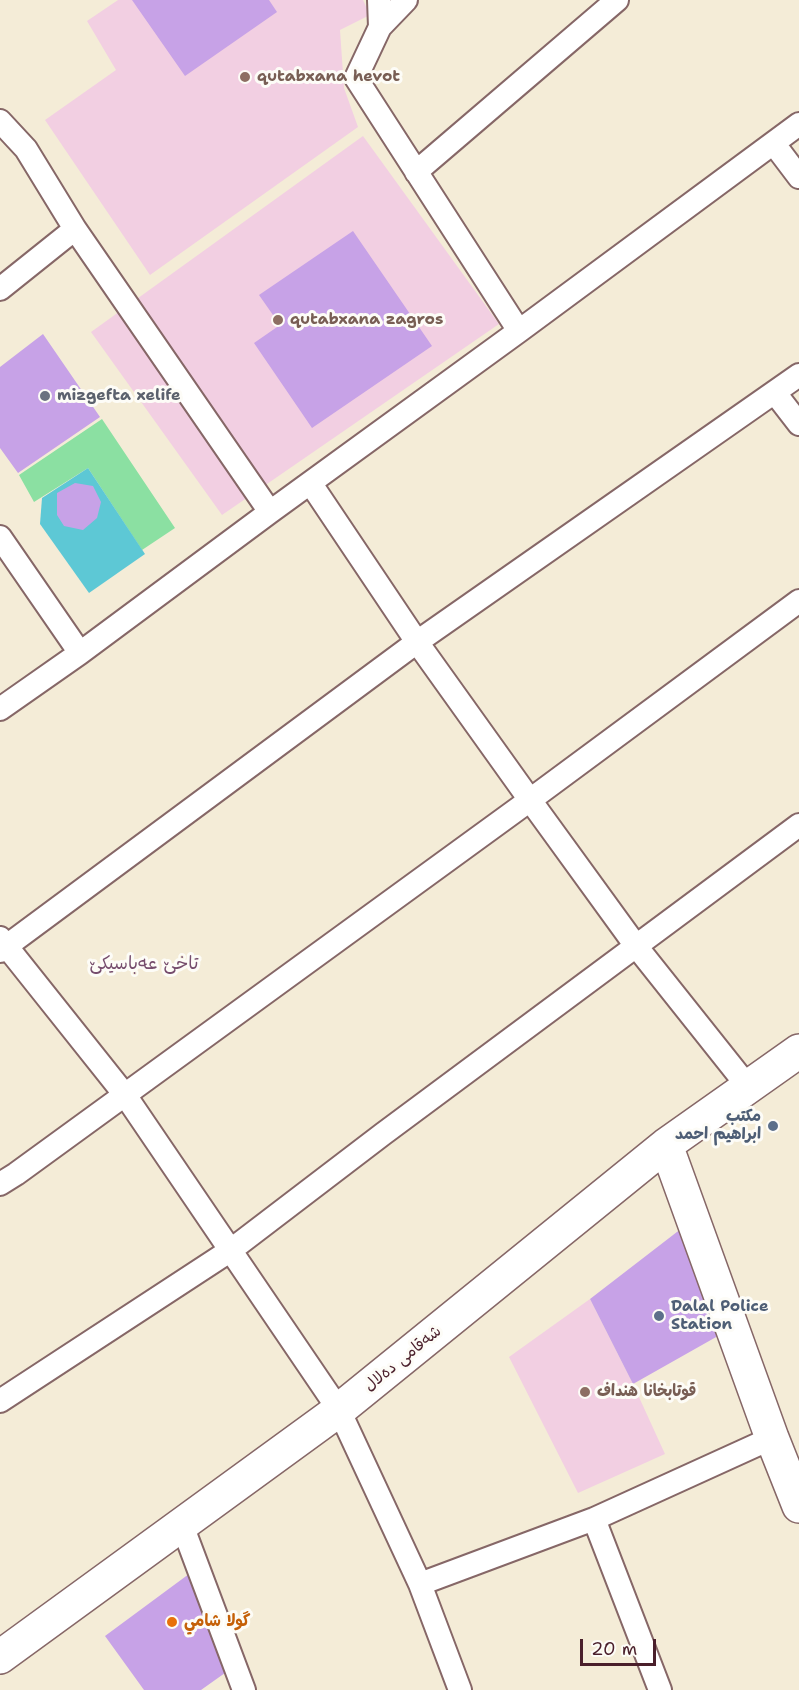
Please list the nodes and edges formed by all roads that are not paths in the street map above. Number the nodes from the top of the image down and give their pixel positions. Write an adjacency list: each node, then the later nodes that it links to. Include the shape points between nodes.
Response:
1 (379, 0): 4 (street)
2 (406, 0): 4 (street)
3 (617, 0): 8 (street)
4 (380, 27): 8 (street, via 356,78)
5 (0, 121): 10 (street, via 26,149)
6 (799, 124): 7 (street)
7 (774, 144): 9 (street); 12 (street)
8 (416, 172): 12 (street)
9 (799, 177)
10 (75, 229): 11 (street); 17 (street)
11 (0, 289)
12 (519, 332): 16 (street)
13 (799, 375): 14 (street)
14 (775, 393): 15 (street); 20 (street)
15 (799, 424)
16 (310, 484): 17 (street); 20 (street)
17 (270, 512): 21 (street)
18 (0, 537): 21 (street)
19 (799, 601): 23 (street)
20 (417, 642): 23 (street); 25 (street)
21 (80, 653): 22 (street)
22 (0, 709)
23 (530, 800): 26 (street); 29 (street)
24 (799, 825): 26 (street)
25 (2, 945): 29 (street)
26 (636, 946): 28 (street); 32 (street)
27 (798, 1055): 28 (main road, شەقامی دەلال)
28 (749, 1088): 30 (main road, شەقامی دەلال)
29 (124, 1095): 31 (street); 32 (street)
30 (666, 1145): 34 (main road, شەقامی دەلال); 35 (main road)
31 (0, 1184)
32 (231, 1250): 33 (street); 34 (street)
33 (0, 1401)
34 (339, 1410): 38 (main road, شەقامی دەلال); 39 (street)
35 (772, 1438): 36 (main road); 37 (street)
36 (799, 1506)
37 (594, 1519): 39 (street); 43 (street)
38 (182, 1525): 40 (main road, شەقامی دەلال); 41 (street)
39 (420, 1584): 42 (street)
40 (0, 1658)
41 (244, 1690)
42 (460, 1690)
43 (660, 1690)

